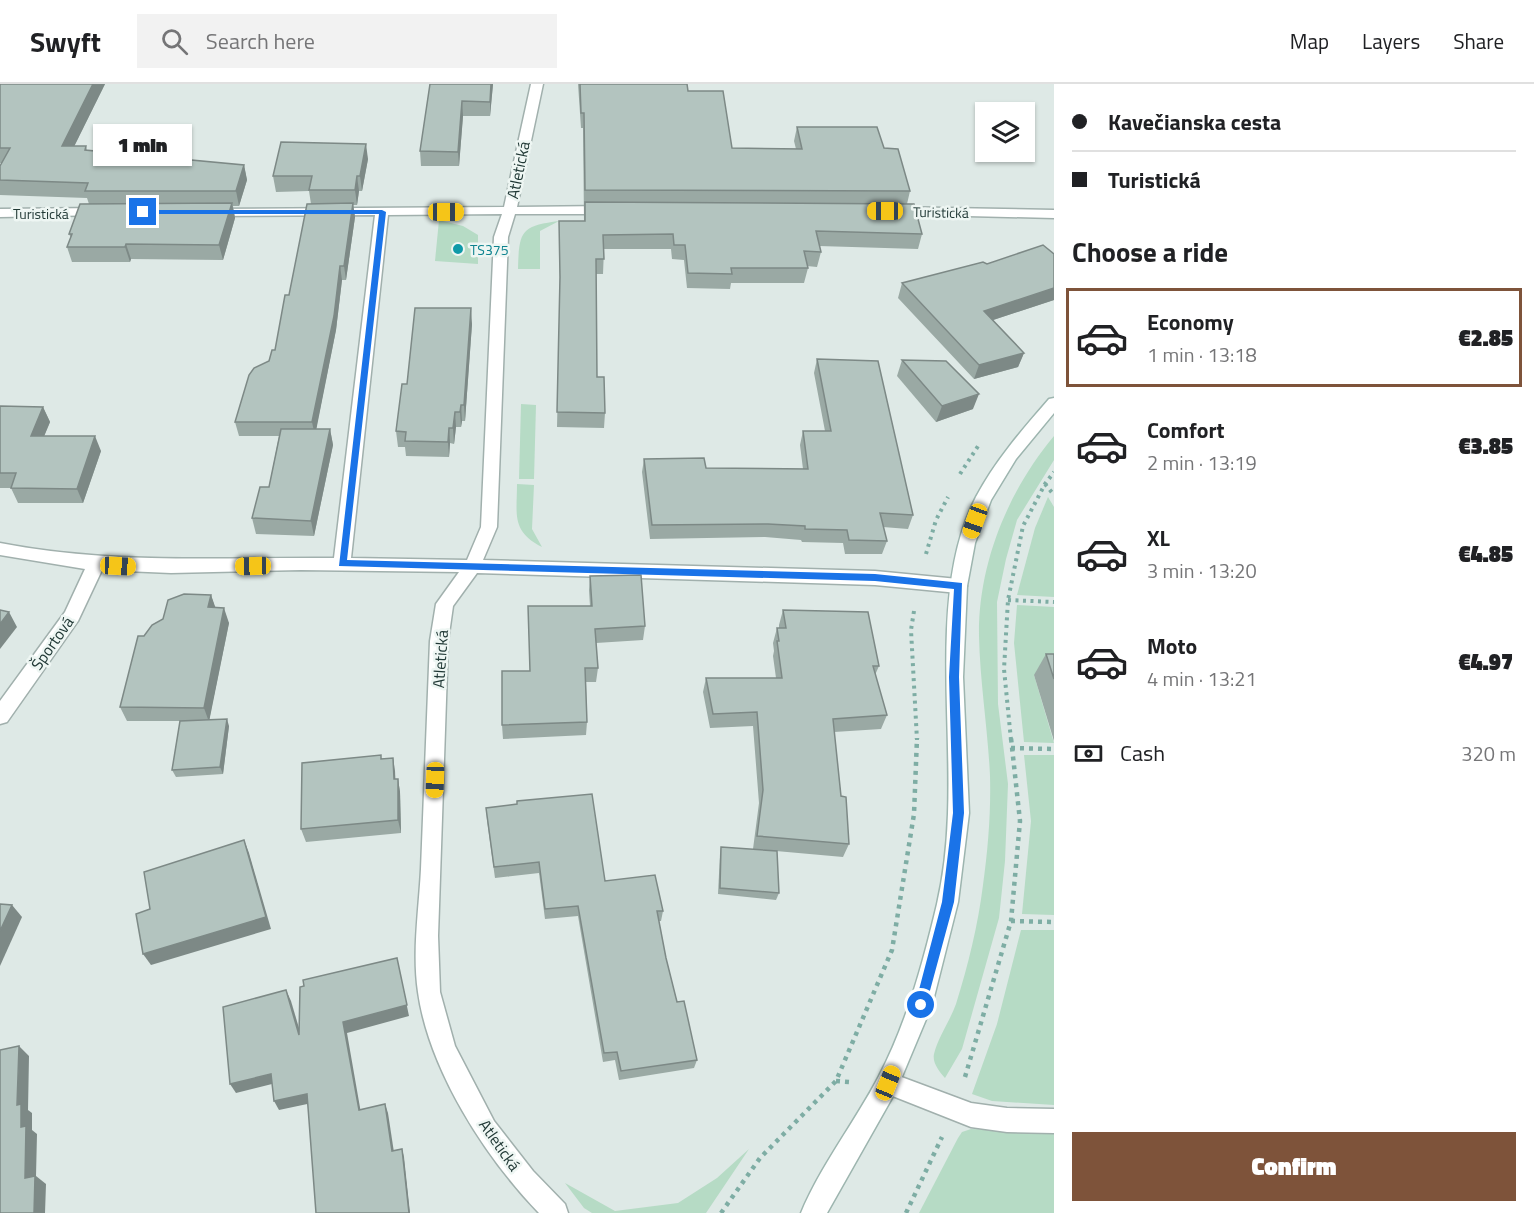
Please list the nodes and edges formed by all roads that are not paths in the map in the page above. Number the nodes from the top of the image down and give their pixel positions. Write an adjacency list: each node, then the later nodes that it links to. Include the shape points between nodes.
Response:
1 (537, 84): 3 (street, Atletická)
2 (627, 210): 3 (street)
3 (510, 211): 7 (street); 14 (street, Atletická, via 501,237 489,527)
4 (872, 211): 9 (street, Turistická)
5 (119, 212): 8 (street, Turistická)
6 (191, 212): 7 (street)
7 (382, 212): 12 (street)
8 (0, 213)
9 (1054, 214)
10 (1054, 403): 15 (street, via 1010,455 982,499)
11 (0, 549): 13 (street)
12 (342, 564): 13 (street, via 141,568); 14 (street)
13 (96, 565): 16 (street, Športová, via 72,616)
14 (472, 567): 15 (street, via 875,578); 19 (street, Atletická, via 445,604 439,641 427,936 429,992 446,1050 486,1129 524,1180)
15 (958, 586): 17 (street, via 954,677 959,813 948,902 921,1005)
16 (0, 716)
17 (888, 1083): 18 (street, via 989,1118); 20 (street)
18 (1054, 1121)
19 (556, 1213)
20 (813, 1213)

